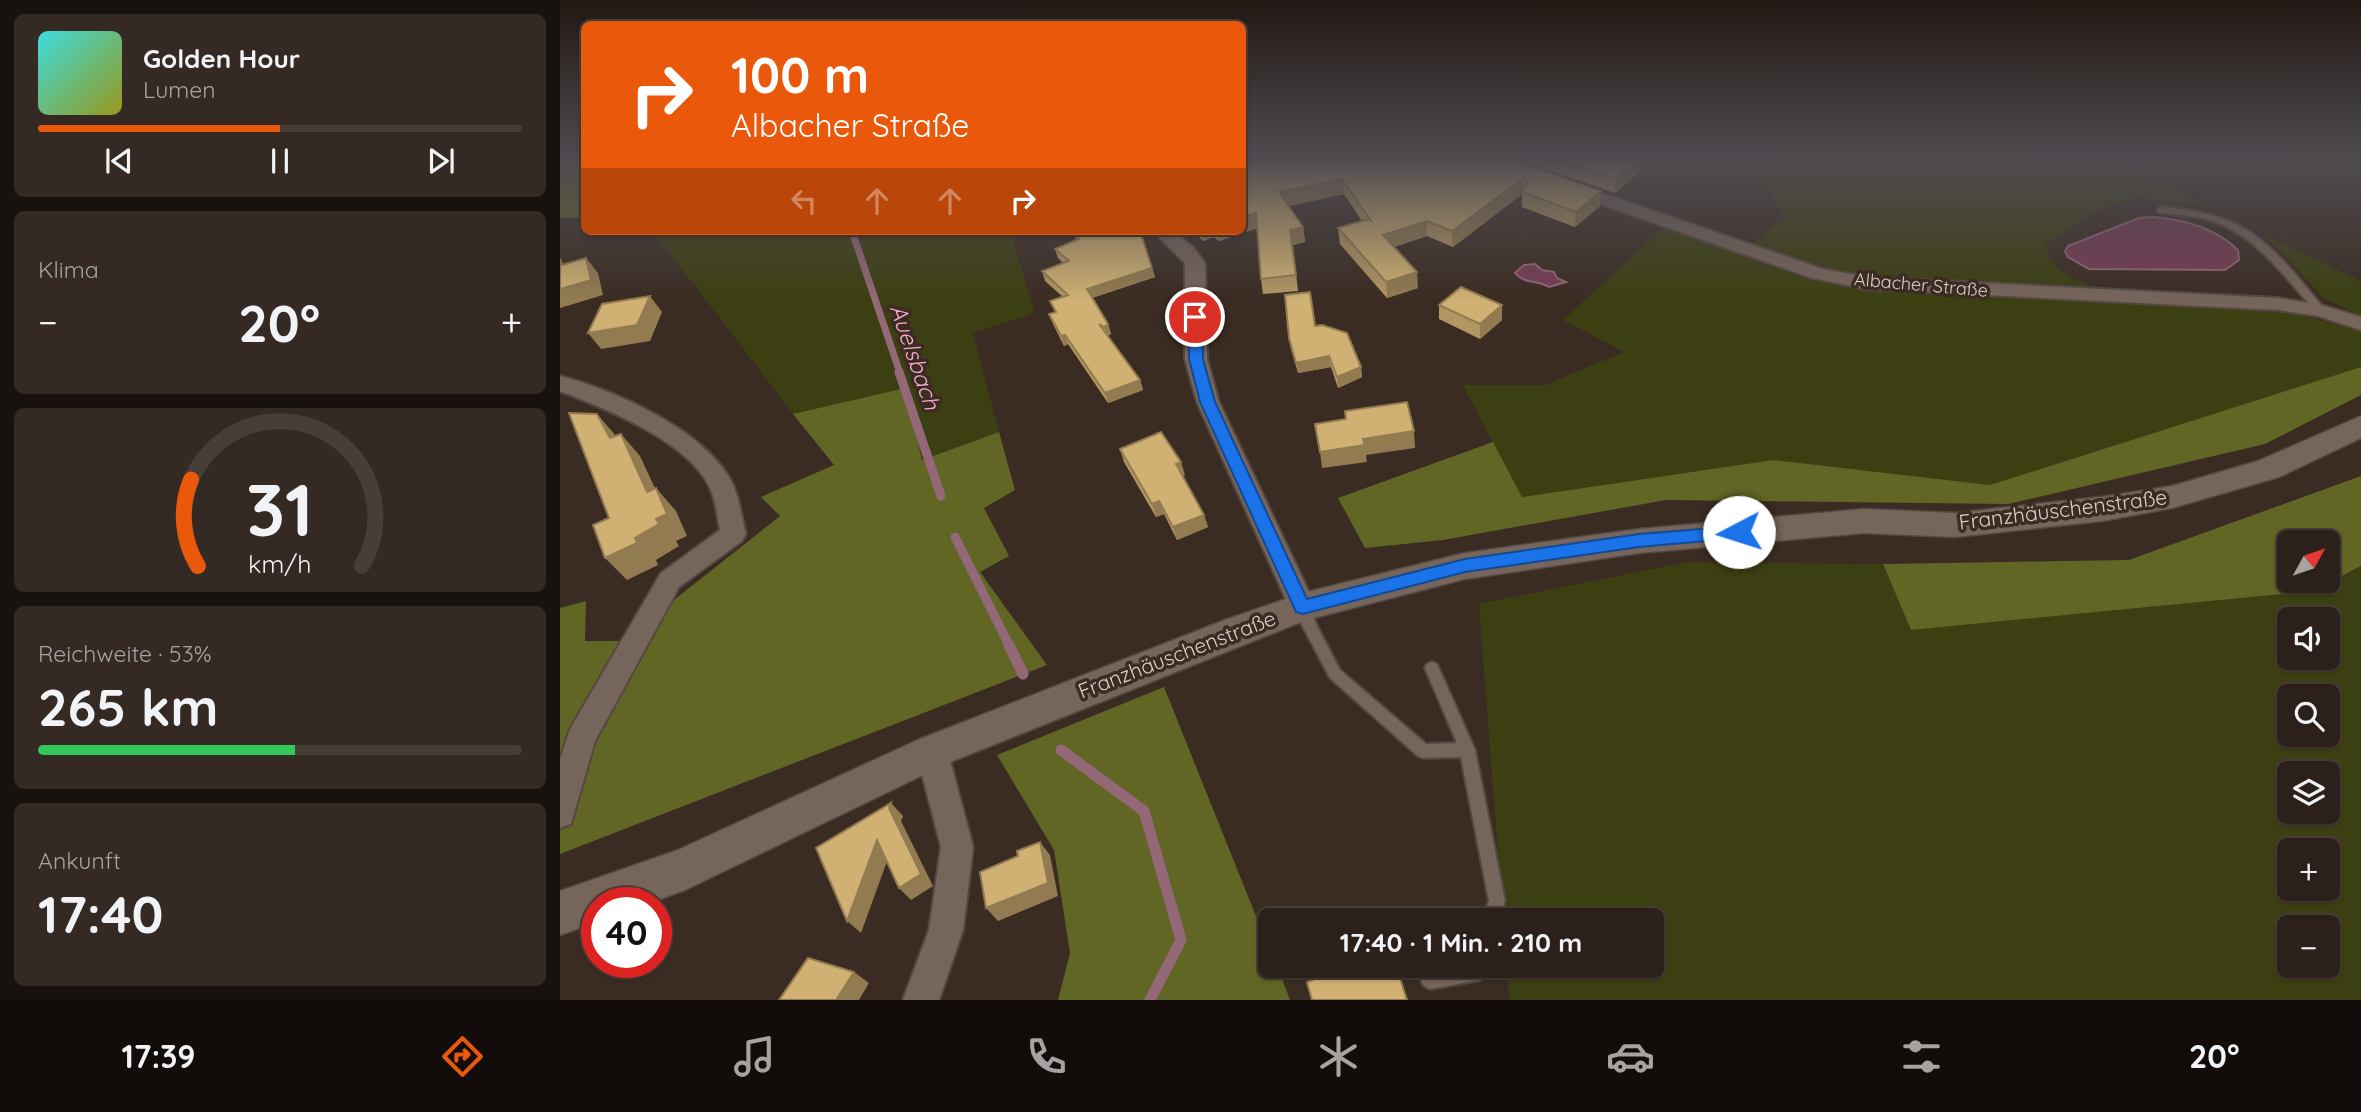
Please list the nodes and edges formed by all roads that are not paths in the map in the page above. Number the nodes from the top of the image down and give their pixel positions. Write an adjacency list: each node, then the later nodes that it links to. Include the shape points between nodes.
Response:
1 (1627, 208): 4 (street, Albacher Straße, via 1819,274 1867,283 2199,299)
2 (2161, 209): 4 (lane, via 2193,213 2253,238)
3 (1167, 235): 8 (street, via 1195,263 1196,359 1208,402)
4 (2321, 311): 5 (street, Albacher Straße)
5 (2361, 324)
6 (560, 383): 12 (street, via 596,396 682,441 720,482 733,534 670,580 581,738)
7 (2361, 426): 8 (street, Franzhäuschenstraße, via 2268,469 2161,499 1955,525 1864,521 1639,541 1465,566)
8 (1303, 607): 10 (lane, via 1335,674 1423,751); 11 (street, Franzhäuschenstraße)
9 (1432, 668): 10 (lane)
10 (1467, 750): 13 (lane)
11 (934, 751): 14 (street, Franzhäuschenstraße, via 685,869); 17 (street, via 957,847 946,930)
12 (560, 813)
13 (1495, 908)
14 (560, 913)
15 (1445, 978): 16 (lane)
16 (1430, 980)
17 (921, 1000)

